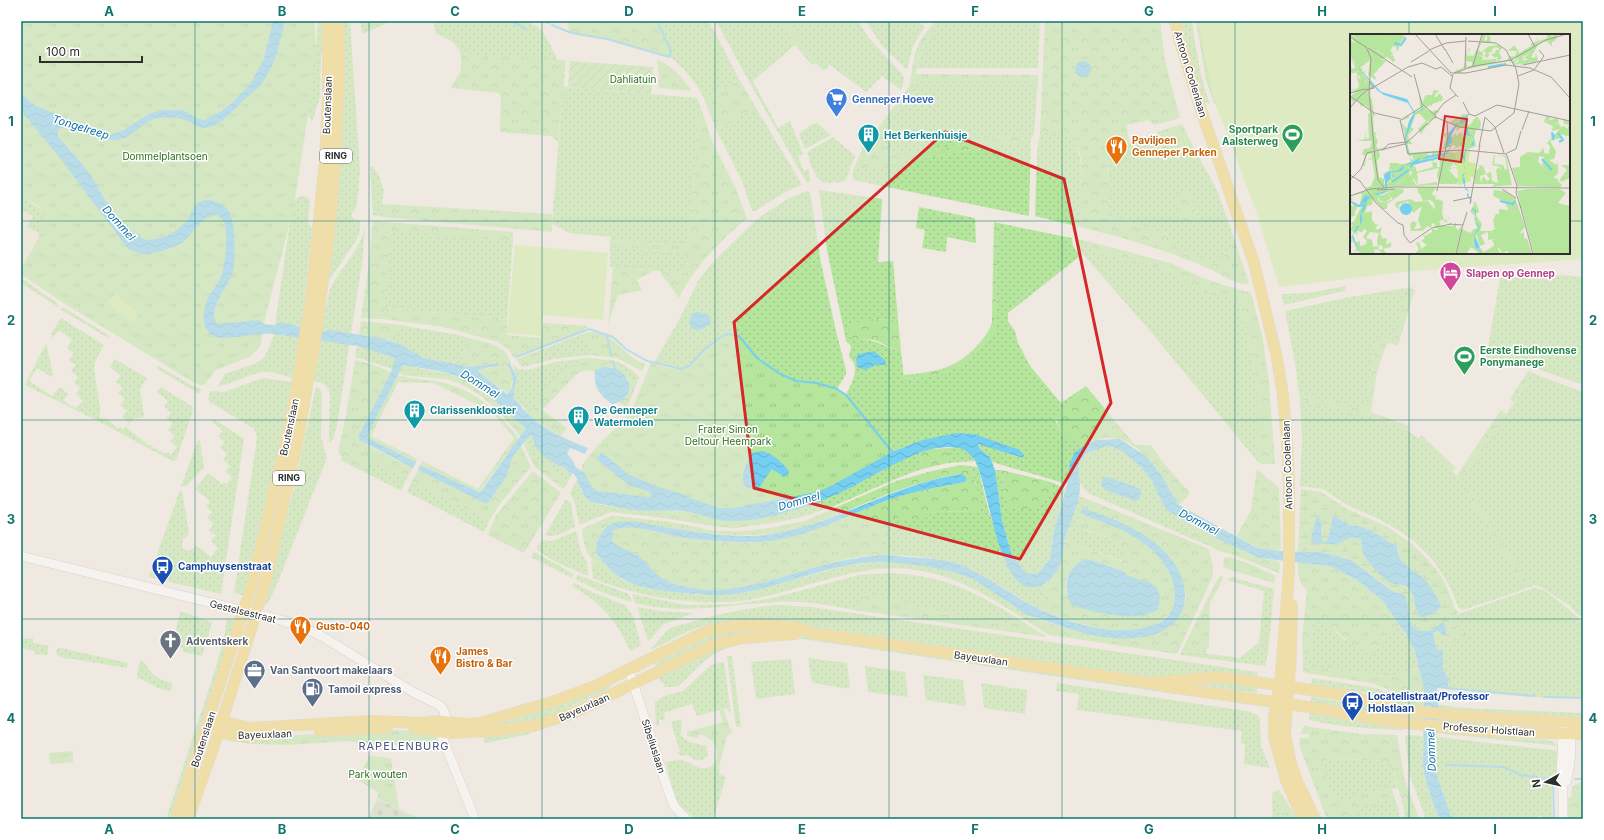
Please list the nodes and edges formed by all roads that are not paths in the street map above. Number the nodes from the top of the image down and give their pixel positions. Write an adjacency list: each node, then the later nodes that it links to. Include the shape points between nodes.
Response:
1 (328, 21): 4 (main road, Boutenslaan / RING, via 325,161 313,281)
2 (339, 21): 4 (main road, Boutenslaan / RING, via 336,157 330,227)
3 (1175, 21): 11 (main road, Antoon Coolenlaan, via 1201,110 1254,263 1277,358 1283,396 1289,486)
4 (312, 327): 6 (main road, Boutenslaan / RING, via 252,585)
5 (21, 556): 6 (street, Gestelsestraat)
6 (250, 612): 13 (street, Gestelsestraat, via 281,620 317,634 412,692); 16 (main road, Boutenslaan / RING); 17 (main road, Boutenslaan / RING)
7 (812, 633): 8 (main road, Bayeuxlaan, via 798,628 765,624 707,631); 9 (main road, Bayeuxlaan, via 765,635 727,641); 10 (main road, Bayeuxlaan)
8 (629, 670): 9 (street, Sibeliuslaan); 13 (main road, Bayeuxlaan, via 572,695 490,722 466,724)
9 (634, 683): 20 (main road, Bayeuxlaan, via 573,713 546,723); 24 (street, Sibeliuslaan, via 674,806)
10 (1151, 683): 11 (main road, Bayeuxlaan, via 1216,677); 12 (main road, Bayeuxlaan)
11 (1284, 686): 12 (main road, Antoon Coolenlaan); 14 (main road, Professor Holstlaan, via 1351,696 1398,710)
12 (1282, 703): 18 (main road, Professor Holstlaan, via 1397,722 1484,731); 25 (main road, via 1274,716 1276,750); 26 (main road, via 1287,748 1298,784)
13 (443, 715): 17 (main road, Bayeuxlaan, via 423,723 370,721 250,728); 20 (street)
14 (1568, 722): 15 (main road, Professor Holstlaan); 18 (street)
15 (1583, 722)
16 (208, 723): 17 (main road, Bayeuxlaan); 21 (main road, Boutenslaan / RING)
17 (220, 726): 20 (main road, Bayeuxlaan, via 228,734 251,736 388,728 423,729); 22 (main road, Boutenslaan / RING)
18 (1567, 734): 19 (main road, Professor Holstlaan); 27 (street, via 1561,778)
19 (1583, 734)
20 (444, 735): 23 (street)
21 (176, 819)
22 (188, 819)
23 (475, 819)
24 (686, 819)
25 (1303, 819)
26 (1315, 819)
27 (1563, 819)

